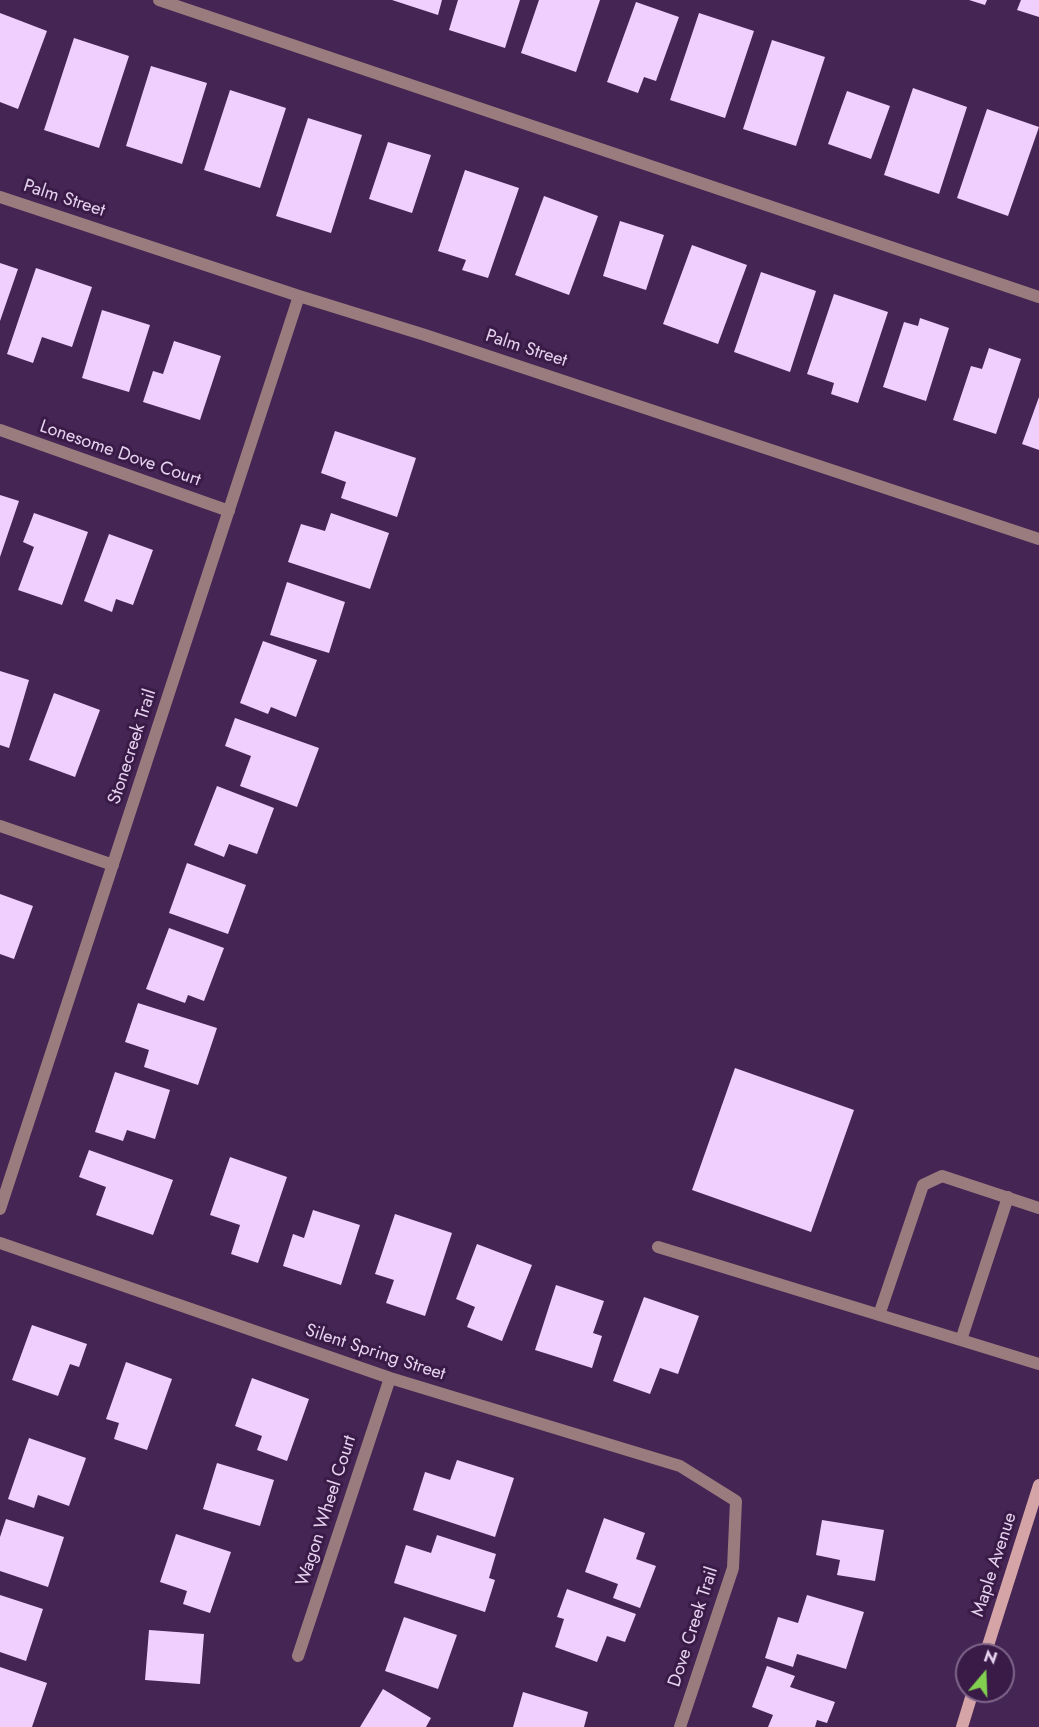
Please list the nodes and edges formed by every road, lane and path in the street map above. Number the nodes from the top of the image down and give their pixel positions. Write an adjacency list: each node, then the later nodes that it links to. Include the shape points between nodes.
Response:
1 (159, 0): 4 (street)
2 (0, 197): 3 (street, Palm Street)
3 (299, 296): 6 (street, Stonecreek Trail); 7 (street, Palm Street)
4 (1039, 297)
5 (0, 430): 6 (street, Lonesome Dove Court)
6 (229, 511): 9 (street, Stonecreek Trail)
7 (1039, 539)
8 (0, 826): 9 (street)
9 (113, 865): 12 (street, Stonecreek Trail)
10 (1008, 1197): 11 (street); 15 (street, via 942,1176 923,1185); 16 (street)
11 (1039, 1208)
12 (0, 1209)
13 (0, 1243): 18 (street, Silent Spring Street)
14 (658, 1247): 15 (street)
15 (879, 1315): 16 (street)
16 (961, 1340): 17 (street)
17 (1039, 1364)
18 (390, 1378): 20 (street, Silent Spring Street, via 680,1466); 22 (street, Wagon Wheel Court)
19 (1039, 1485): 21 (street, Maple Avenue)
20 (736, 1502): 24 (street, Dove Creek Trail, via 733,1568)
21 (989, 1643)
22 (298, 1656)
23 (969, 1703): 25 (street)
24 (680, 1727)
25 (962, 1727)

